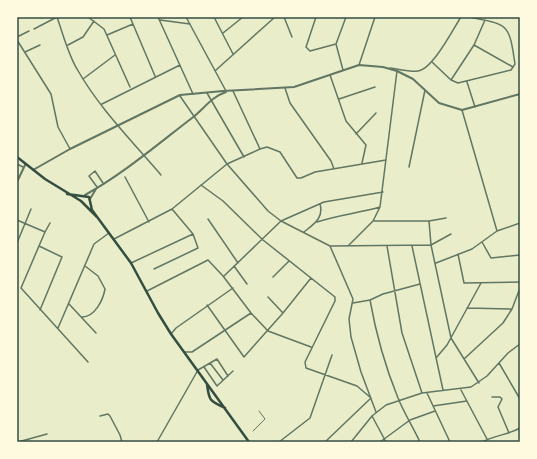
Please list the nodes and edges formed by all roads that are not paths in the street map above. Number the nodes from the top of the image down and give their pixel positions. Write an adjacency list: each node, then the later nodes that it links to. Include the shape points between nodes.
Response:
1 (57, 17): 20 (street); 29 (street)
2 (88, 17): 17 (street)
3 (130, 17): 18 (street)
4 (158, 17): 15 (street)
5 (187, 17): 19 (street)
6 (243, 17): 22 (street)
7 (275, 17): 33 (street)
8 (284, 17): 25 (street)
9 (316, 17): 27 (street, via 306,47 310,51)
10 (346, 17): 27 (street)
11 (375, 17): 36 (street)
12 (461, 17): 34 (street)
13 (469, 17): 16 (street)
14 (215, 19): 22 (street)
15 (160, 20): 19 (street); 35 (street)
16 (485, 20): 30 (street); 38 (street, via 507,28 512,38 515,64)
17 (94, 21): 23 (street, via 104,29); 29 (street, via 83,37)
18 (132, 24): 23 (street); 43 (street)
19 (191, 24): 39 (street)
20 (34, 29)
21 (29, 31): 24 (street)
22 (223, 34): 33 (street)
23 (107, 36): 32 (street)
24 (17, 37)
25 (292, 37)
26 (17, 40): 31 (street)
27 (336, 44): 40 (street)
28 (40, 45): 31 (street)
29 (68, 45): 44 (street)
30 (474, 45): 38 (street); 45 (street)
31 (25, 52): 66 (street, via 51,94 58,127)
32 (115, 54): 44 (street); 48 (street)
33 (233, 54): 39 (street)
34 (432, 62): 37 (street, via 418,71); 45 (street)
35 (180, 65): 43 (street); 54 (street)
36 (359, 65): 37 (street); 40 (street)
37 (388, 68): 41 (street)
38 (513, 68): 46 (street)
39 (216, 70): 51 (street)
40 (343, 70): 42 (street)
41 (397, 71): 50 (street, via 413,79); 71 (street)
42 (330, 75): 49 (street, via 296,87); 57 (street)
43 (155, 76): 48 (street)
44 (83, 79): 59 (street)
45 (451, 80): 46 (street, via 458,83)
46 (467, 82): 60 (street)
47 (375, 87): 57 (street)
48 (131, 88): 59 (street)
49 (285, 88): 52 (street); 77 (street, via 290,103)
50 (425, 90): 61 (street, via 439,102); 76 (street)
51 (227, 91): 52 (street); 53 (street); 58 (street)
52 (233, 91): 67 (street)
53 (207, 93): 54 (street); 58 (street)
54 (194, 94): 56 (street)
55 (520, 94): 60 (street)
56 (180, 95): 63 (street); 64 (street)
57 (339, 99): 65 (street, via 346,120)
58 (211, 100): 63 (street); 70 (street)
59 (102, 104): 64 (street)
60 (476, 107): 61 (street)
61 (462, 110): 106 (street)
62 (376, 113): 65 (street)
63 (194, 116): 68 (street); 72 (street)
64 (118, 125): 66 (street); 68 (street)
65 (356, 134): 73 (street, via 366,145)
66 (70, 149): 78 (street)
67 (260, 149): 70 (street); 77 (street, via 267,147 280,152 297,178)
68 (143, 154): 79 (street); 82 (street)
69 (17, 157): 75 (main road)
70 (244, 157): 72 (street)
71 (386, 160): 73 (street); 85 (street)
72 (227, 164): 83 (street); 98 (street, via 268,211)
73 (362, 164): 77 (street)
74 (18, 165): 75 (street)
75 (24, 166): 78 (main road); 81 (street)
76 (409, 167)
77 (334, 169)
78 (33, 170): 86 (main road)
79 (161, 175)
80 (125, 177): 101 (street)
81 (17, 182)
82 (103, 183): 84 (street); 84 (street, via 95,171 89,176)
83 (201, 185): 92 (street); 113 (street, via 223,201)
84 (97, 187): 87 (street); 88 (street)
85 (383, 192): 90 (street); 91 (street)
86 (67, 194): 87 (main road); 89 (main road)
87 (84, 195): 88 (main road); 89 (main road)
88 (90, 200): 89 (main road); 95 (main road, via 92,210)
89 (83, 203): 95 (main road)
90 (320, 204): 98 (street); 102 (street, via 322,213)
91 (380, 206): 99 (street); 102 (street, via 362,213)
92 (172, 209): 101 (street); 110 (street)
93 (31, 210): 103 (street)
94 (446, 218): 100 (street)
95 (99, 219): 108 (main road)
96 (208, 219): 126 (street)
97 (17, 220): 103 (street)
98 (281, 221): 109 (street); 113 (street)
99 (373, 221): 100 (street); 119 (street)
100 (429, 221): 116 (street)
101 (149, 222): 112 (street)
102 (317, 222): 109 (street)
103 (25, 223): 107 (street); 115 (street)
104 (50, 223): 107 (street)
105 (520, 223): 106 (street)
106 (496, 231): 114 (street)
107 (45, 232): 117 (street)
108 (109, 232): 112 (main road); 128 (street, via 94,244)
109 (304, 232): 118 (street)
110 (193, 234): 125 (street); 130 (street, via 198,248)
111 (451, 234): 116 (street)
112 (114, 239): 125 (main road)
113 (263, 240): 124 (street); 126 (street)
114 (482, 242): 122 (street); 123 (street, via 491,258)
115 (17, 243)
116 (431, 245): 121 (street); 127 (street)
117 (38, 246): 149 (street, via 20,288); 149 (street, via 62,257)
118 (330, 246): 119 (street); 144 (street, via 352,297)
119 (348, 246): 120 (street)
120 (387, 246): 121 (street); 141 (street)
121 (412, 246): 137 (street)
122 (458, 254): 127 (street); 135 (street, via 464,284)
123 (520, 255)
124 (289, 261): 132 (street); 133 (street)
125 (132, 263): 140 (main road)
126 (238, 263): 129 (street)
127 (436, 263): 158 (street)
128 (85, 266): 145 (street); 152 (street, via 98,276 105,289 101,304 86,317)
129 (234, 266): 131 (street); 136 (street)
130 (154, 269)
131 (223, 276): 138 (street); 140 (street, via 208,260)
132 (273, 278)
133 (311, 278): 151 (street); 160 (street, via 336,298)
134 (520, 282): 135 (street)
135 (480, 283): 147 (street)
136 (247, 284)
137 (420, 284): 141 (street); 163 (street)
138 (233, 288): 146 (street); 150 (street)
139 (520, 288): 148 (street)
140 (146, 291): 157 (main road)
141 (394, 291): 143 (street); 179 (street, via 403,337)
142 (268, 297): 151 (street)
143 (370, 300): 144 (street); 186 (street, via 379,342)
144 (352, 303): 184 (street, via 349,319 351,337)
145 (69, 304): 152 (street); 153 (street)
146 (207, 305): 154 (street); 157 (street)
147 (468, 308): 148 (street); 158 (street)
148 (512, 309): 164 (street, via 503,323)
149 (40, 310): 153 (street)
150 (251, 313): 154 (street); 155 (street)
151 (284, 313): 155 (street)
152 (82, 317): 156 (street)
153 (58, 328): 165 (street)
154 (226, 331): 155 (street, via 244,357); 161 (street, via 192,352)
155 (268, 331): 160 (street)
156 (96, 333)
157 (171, 334): 161 (main road)
158 (451, 338): 163 (street); 164 (street)
159 (520, 344): 167 (street)
160 (311, 346): 171 (street, via 305,362 306,368)
161 (185, 352): 169 (main road)
162 (332, 355): 171 (street)
163 (436, 358): 177 (street)
164 (464, 360): 174 (street)
165 (88, 362)
166 (210, 363): 168 (street); 172 (street, via 217,359); 173 (street)
167 (499, 363): 174 (street); 185 (street)
168 (204, 367): 169 (street); 173 (street, via 217,386)
169 (198, 370): 175 (main road); 205 (street)
170 (233, 371): 172 (street)
171 (325, 375): 184 (street, via 357,386); 207 (street, via 310,418)
172 (228, 376): 173 (street)
173 (223, 380)
174 (478, 383): 176 (street)
175 (207, 384): 178 (main road); 181 (main road)
176 (461, 389): 177 (street); 187 (street)
177 (443, 390): 180 (street)
178 (214, 393): 181 (main road); 183 (main road)
179 (422, 393): 180 (street); 186 (street)
180 (426, 393): 189 (street)
181 (208, 395): 188 (main road)
182 (492, 397): 199 (street, via 502,399 498,408)
183 (217, 398): 188 (main road); 190 (main road)
184 (371, 398): 193 (street); 208 (street)
185 (520, 398)
186 (398, 400): 193 (street); 196 (street)
187 (468, 401): 189 (street); 202 (street)
188 (214, 402): 190 (main road)
189 (433, 406): 192 (street)
190 (225, 408): 206 (main road)
191 (258, 411): 198 (lane, via 264,419)
192 (435, 411): 196 (street); 213 (street)
193 (376, 412): 195 (street)
194 (100, 416): 204 (street, via 110,416)
195 (372, 416): 201 (street); 209 (street)
196 (410, 420): 201 (street); 212 (street)
197 (520, 428): 199 (street)
198 (253, 431)
199 (509, 433): 202 (street)
200 (47, 434): 203 (street)
201 (384, 438): 210 (street); 211 (street)
202 (487, 439): 214 (street)
203 (18, 441)
204 (122, 442)
205 (158, 442)
206 (249, 442)
207 (280, 442)
208 (325, 442)
209 (351, 442)
210 (380, 442)
211 (386, 442)
212 (420, 442)
213 (450, 442)
214 (482, 442)

